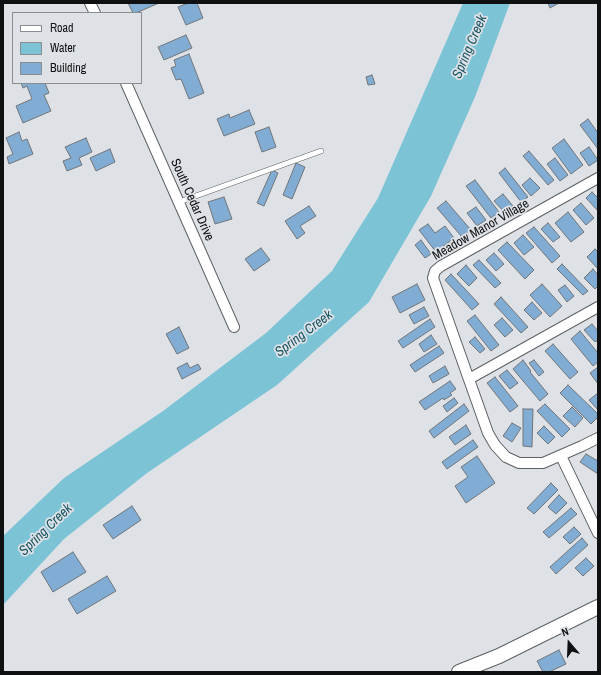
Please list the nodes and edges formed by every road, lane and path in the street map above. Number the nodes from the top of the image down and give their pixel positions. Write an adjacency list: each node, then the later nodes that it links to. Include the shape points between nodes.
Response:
1 (90, 3): 2 (street)
2 (94, 12)
3 (126, 84): 6 (street, South Cedar Drive)
4 (321, 151): 6 (lane)
5 (598, 178): 9 (street, Meadow Manor Village, via 435,271 433,278)
6 (179, 202): 8 (street, South Cedar Drive)
7 (598, 307): 9 (street)
8 (234, 327)
9 (469, 379): 11 (street, Meadow Manor Village, via 488,433 506,457 519,463 530,464 543,463)
10 (598, 438): 11 (street, Meadow Manor Village)
11 (561, 456): 12 (street)
12 (598, 533)
13 (598, 607): 14 (main road, via 499,656)
14 (459, 672)

